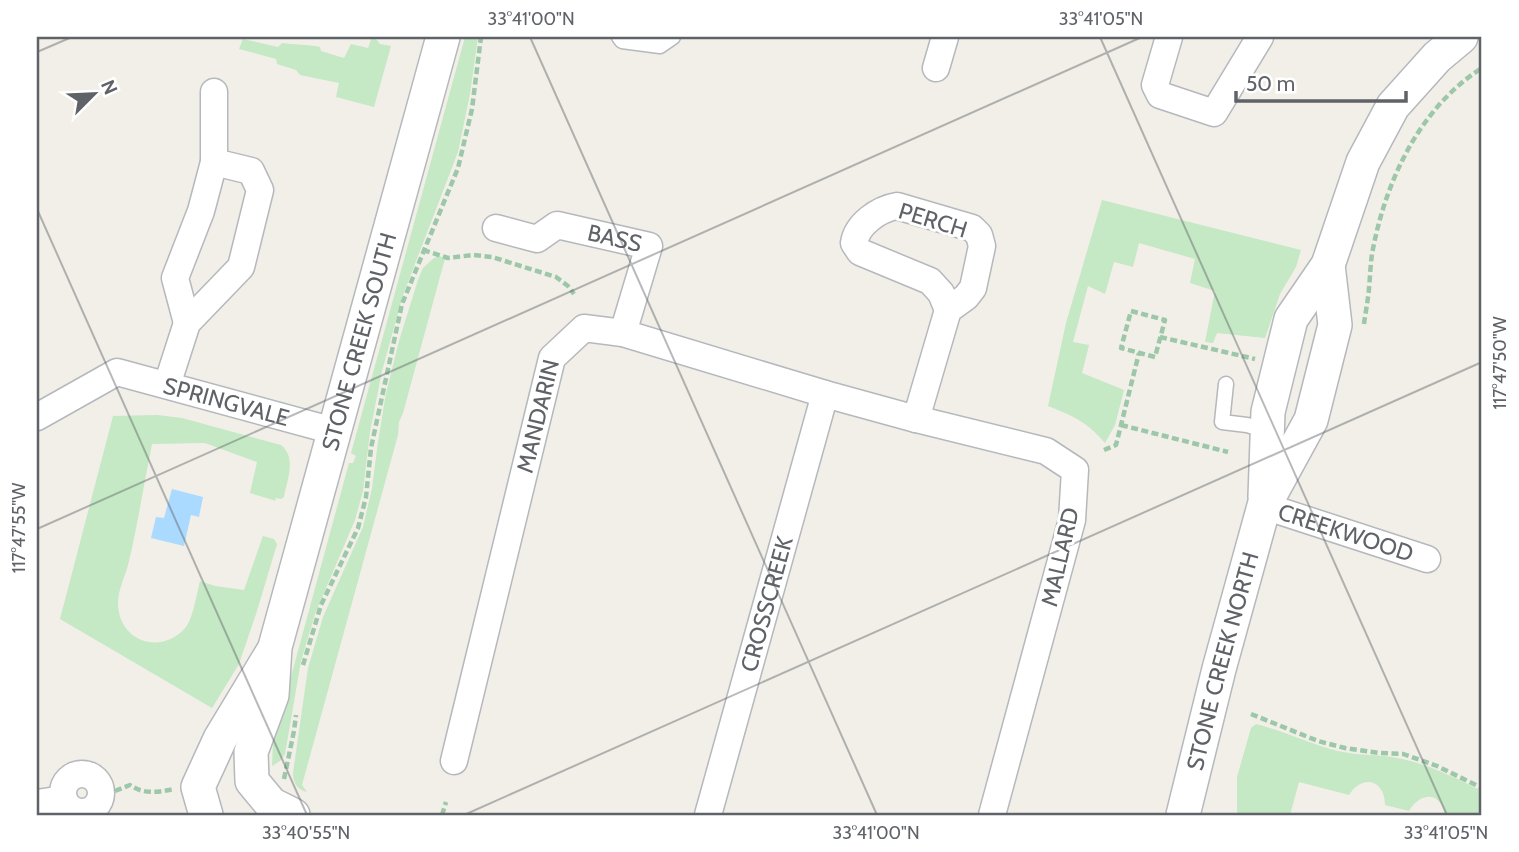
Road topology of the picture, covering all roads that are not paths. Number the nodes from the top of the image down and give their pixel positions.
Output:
1 (443, 37) edge
2 (619, 37) edge
3 (673, 37) edge
4 (945, 37) edge
5 (1169, 37) edge
6 (1260, 37) edge
7 (1461, 37) edge
8 (936, 68) dead end
9 (214, 92) dead end
10 (214, 162) junction
11 (496, 228) dead end
12 (1328, 265) junction
13 (948, 310) junction
14 (187, 323) junction
15 (623, 333) junction
16 (1226, 384) dead end
17 (167, 385) junction
18 (825, 394) junction
19 (37, 417) edge
20 (916, 419) junction
21 (334, 431) junction
22 (1268, 431) junction
23 (1264, 506) junction
24 (1427, 559) dead end
25 (275, 648) junction
26 (454, 761) dead end
27 (64, 799) dead end
28 (37, 803) edge
29 (206, 815) edge
30 (293, 815) edge
31 (708, 815) edge
32 (992, 815) edge
33 (1183, 815) edge

1 - 21 street, STONE CREEK SOUTH
2 - 3 lane
4 - 8 street
5 - 6 street
7 - 12 street, STONE CREEK NORTH
9 - 10 street
10 - 14 street
10 - 14 street
11 - 15 street, BASS
12 - 22 street, STONE CREEK NORTH
12 - 23 street, STONE CREEK NORTH
13 - 13 street, PERCH
13 - 20 street, PERCH
14 - 17 street
15 - 18 street, MANDARIN
15 - 26 street, MANDARIN
16 - 22 lane
17 - 19 street, SPRINGVALE
17 - 21 street, SPRINGVALE
18 - 20 street, MALLARD
18 - 31 street, CROSSCREEK
20 - 32 street, MALLARD
21 - 25 street, STONE CREEK SOUTH
22 - 23 street, STONE CREEK NORTH
23 - 24 street, CREEKWOOD
23 - 33 street, STONE CREEK NORTH
25 - 29 street, STONE CREEK SOUTH
25 - 30 street, STONE CREEK SOUTH
27 - 28 street

